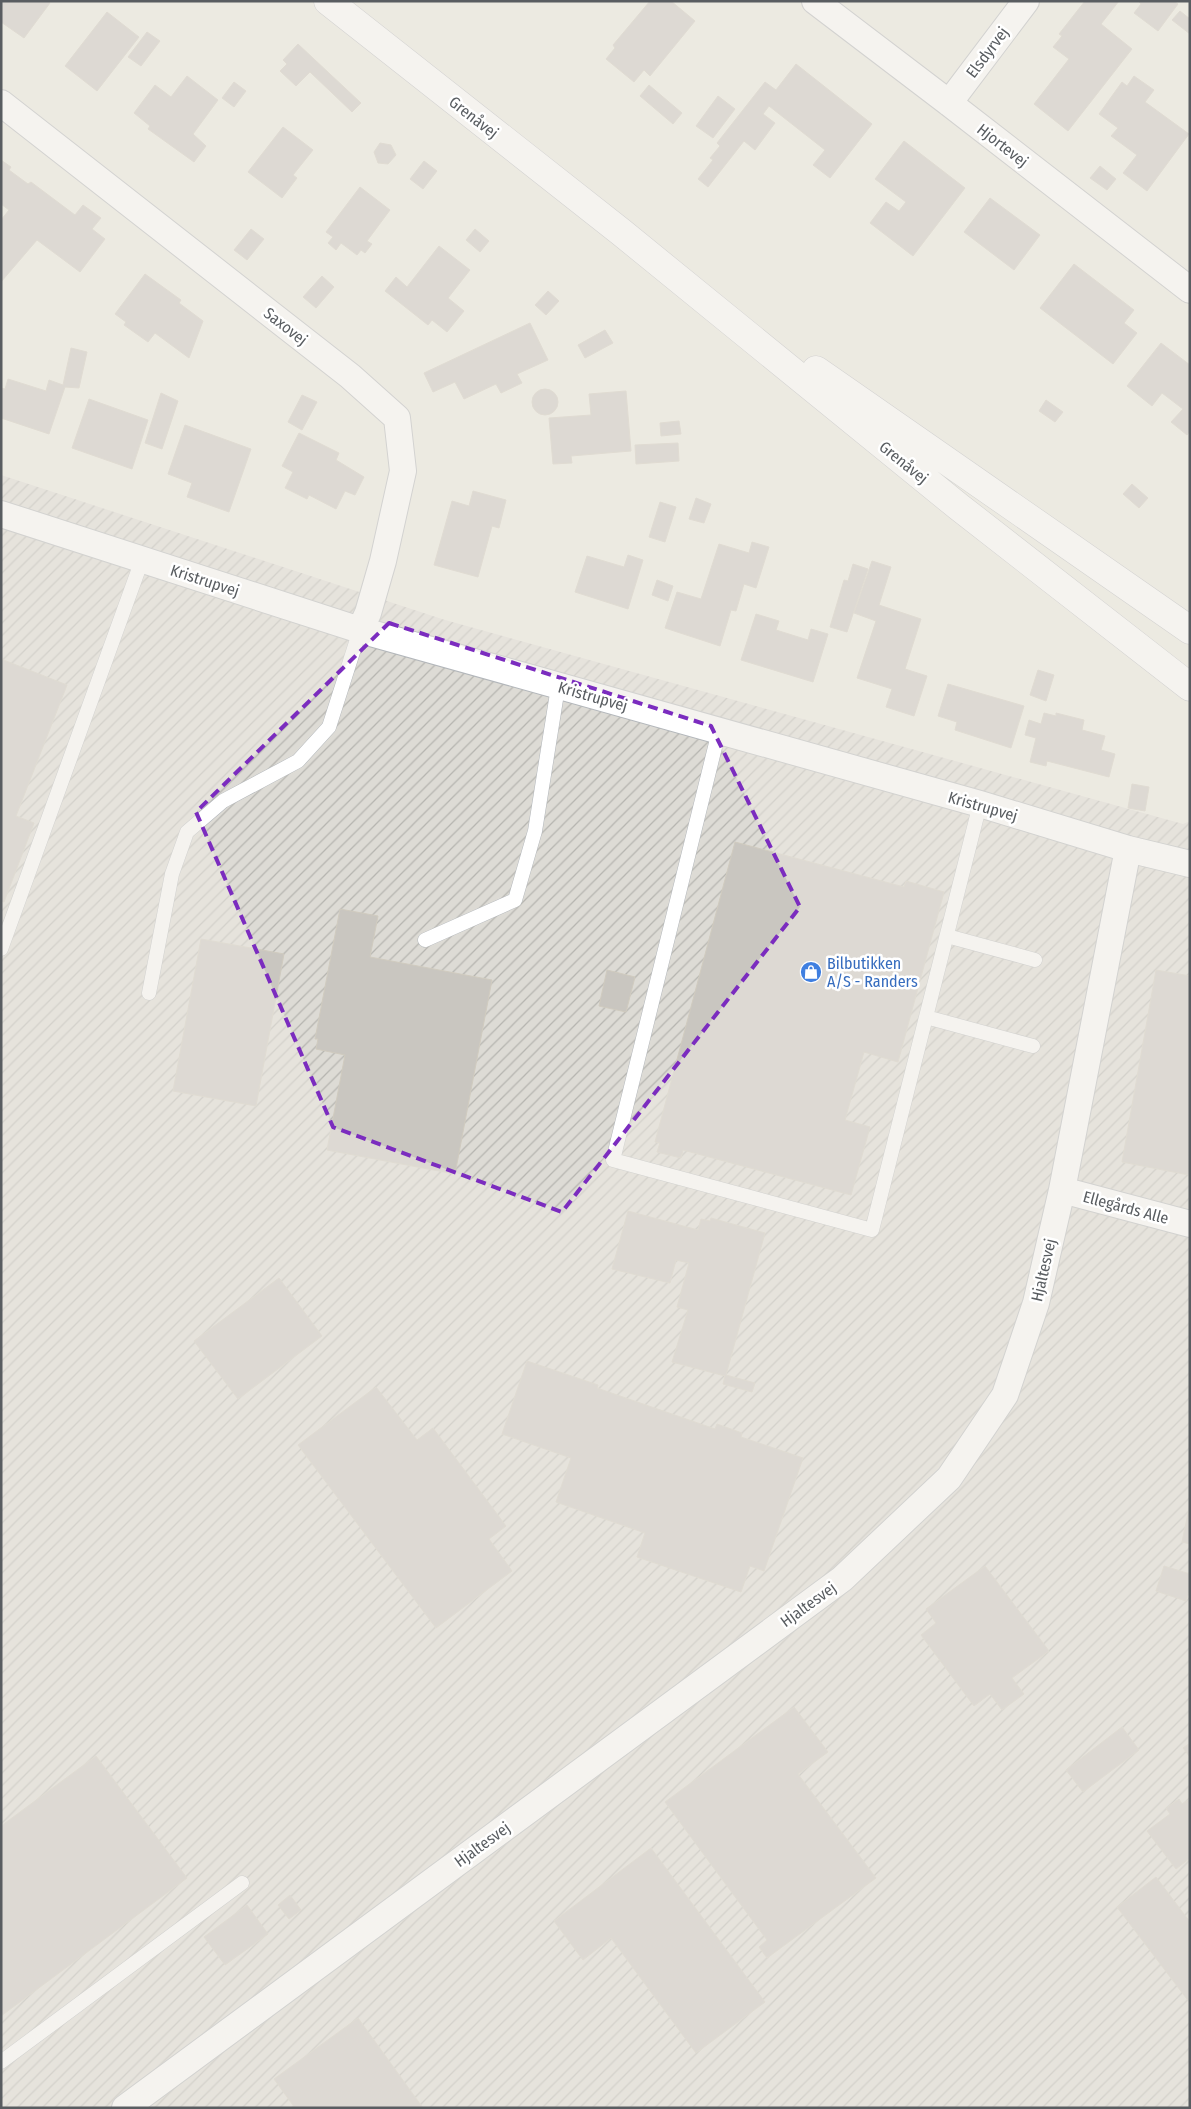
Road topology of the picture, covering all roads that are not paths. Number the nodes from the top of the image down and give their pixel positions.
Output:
1 (328, 1) edge
2 (815, 1) edge
3 (1026, 1) edge
4 (1, 103) edge
5 (949, 103) junction
6 (621, 232) junction
7 (1190, 290) edge
8 (1, 514) edge
9 (142, 560) junction
10 (360, 630) junction
11 (1190, 630) edge
12 (558, 687) junction
13 (1190, 687) edge
14 (719, 732) junction
15 (980, 804) junction
16 (1128, 849) junction
17 (1190, 864) edge
18 (947, 936) junction
19 (425, 940) dead end
20 (1, 949) edge
21 (1036, 960) dead end
22 (149, 993) dead end
23 (926, 1017) junction
24 (1033, 1046) dead end
25 (1062, 1190) junction
26 (1190, 1224) edge
27 (242, 1883) dead end
28 (1, 2062) edge
29 (124, 2108) edge

1 - 6 street, Grenåvej
2 - 5 street, Hjortevej
3 - 5 street, Elsdyrvej
4 - 10 street, Saxovej
5 - 7 street, Hjortevej
6 - 11 street, Grenåvej
6 - 13 street, Grenåvej
8 - 9 street, Kristrupvej
9 - 10 street, Kristrupvej
9 - 20 lane
10 - 12 street, Kristrupvej
10 - 22 lane
12 - 14 street, Kristrupvej
12 - 19 lane
14 - 15 street, Kristrupvej
14 - 23 lane
15 - 16 street, Kristrupvej
15 - 18 lane
16 - 17 street, Kristrupvej
16 - 25 street, Hjaltesvej
18 - 21 lane
18 - 23 lane
23 - 24 lane
25 - 26 street, Ellegårds Alle
25 - 29 street, Hjaltesvej
27 - 28 lane

